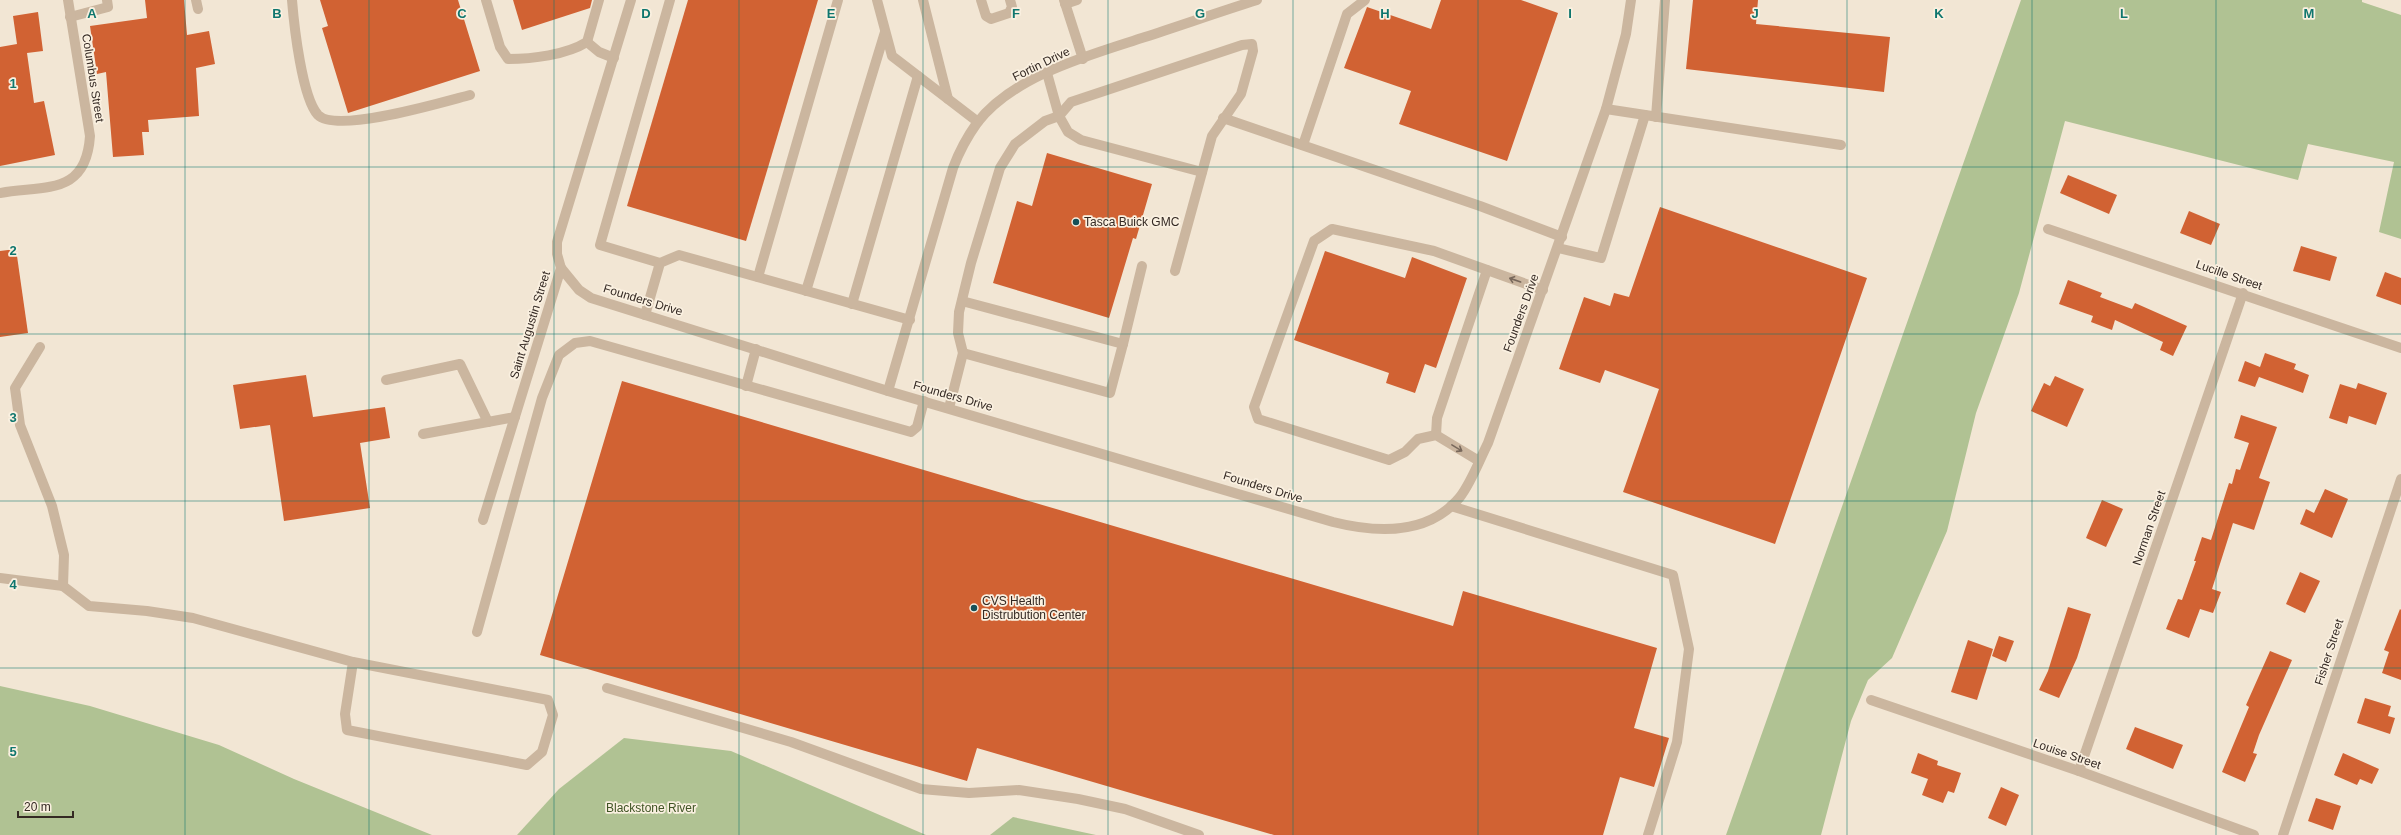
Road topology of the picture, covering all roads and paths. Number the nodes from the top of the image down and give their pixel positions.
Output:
1 (68, 0) edge
2 (107, 0) edge
3 (292, 0) edge
4 (486, 0) edge
5 (599, 0) edge
6 (631, 0) edge
7 (670, 0) edge
8 (838, 0) edge
9 (877, 0) edge
10 (923, 0) edge
11 (981, 0) edge
12 (1010, 0) edge
13 (1078, 0) edge
14 (1257, 0) edge
15 (1366, 0) edge
16 (1631, 0) edge
17 (1665, 0) edge
18 (1064, 2) edge
19 (70, 17) junction
20 (885, 32) junction
21 (587, 42) junction
22 (614, 58) junction
23 (1083, 59) junction
24 (1047, 73) junction
25 (918, 76) junction
26 (470, 95) dead end
27 (948, 99) junction
28 (1606, 109) junction
29 (1645, 115) junction
30 (1059, 116) junction
31 (1656, 117) junction
32 (1223, 118) junction
33 (978, 122) junction
34 (1841, 145) dead end
35 (1303, 146) junction
36 (1202, 172) junction
37 (0, 192) edge
38 (2048, 229) dead end
39 (1562, 237) junction
40 (1558, 248) junction
41 (660, 263) junction
42 (1142, 266) dead end
43 (561, 268) junction
44 (1487, 270) junction
45 (1175, 271) dead end
46 (758, 277) junction
47 (1543, 290) junction
48 (806, 291) junction
49 (2244, 293) junction
50 (962, 301) junction
51 (852, 304) junction
52 (645, 315) junction
53 (910, 320) junction
54 (1123, 344) junction
55 (40, 347) dead end
56 (2401, 348) edge
57 (756, 349) junction
58 (963, 353) junction
59 (386, 380) dead end
60 (746, 386) junction
61 (888, 391) junction
62 (924, 401) junction
63 (949, 408) junction
64 (515, 417) junction
65 (488, 422) junction
66 (423, 434) dead end
67 (1436, 435) junction
68 (1479, 461) junction
69 (2401, 479) edge
70 (1451, 506) junction
71 (483, 520) dead end
72 (0, 578) edge
73 (63, 586) junction
74 (476, 632) dead end
75 (353, 662) junction
76 (607, 688) dead end
77 (1871, 700) dead end
78 (2079, 771) junction
79 (1199, 835) edge
80 (1648, 835) edge
81 (2254, 835) edge
82 (2283, 835) edge

1 - 19 street, Columbus Street
2 - 19 street
3 - 26 street
4 - 21 street
5 - 21 street
6 - 22 street, Saint Augustin Street
7 - 41 street
8 - 46 street
9 - 20 street
10 - 27 street
11 - 12 street
13 - 18 street
14 - 23 street, Fortin Drive
15 - 35 street
16 - 28 street, Founders Drive
17 - 31 street
18 - 23 street
19 - 37 street, Columbus Street
20 - 25 street
20 - 48 street
21 - 22 street
22 - 43 street, Saint Augustin Street
23 - 24 street, Fortin Drive
24 - 30 street
24 - 33 street, Fortin Drive
25 - 27 street
25 - 51 street
27 - 33 street
28 - 29 street
28 - 39 street, Founders Drive
29 - 31 street
29 - 40 street
30 - 32 street
30 - 36 street
30 - 50 street
31 - 34 street
32 - 35 street
32 - 36 street
33 - 53 street, Fortin Drive
35 - 39 street
36 - 45 street
38 - 49 street, Lucille Street
39 - 40 street, Founders Drive
40 - 47 street, Founders Drive
41 - 46 street
41 - 52 street
42 - 54 street
43 - 52 street, Founders Drive
43 - 64 street, Saint Augustin Street
47 -> 44 street
44 - 67 street
44 - 67 street
46 - 48 street
47 - 68 street, Founders Drive
48 - 51 street
49 - 56 street, Lucille Street
49 - 78 street, Norman Street
50 - 54 street
50 - 58 street
51 - 53 street
52 - 57 street, Founders Drive
53 - 61 street, Fortin Drive
54 - 58 street
55 - 73 street
57 - 60 street
57 - 61 street, Founders Drive
58 - 63 street
59 - 65 street
60 - 62 street
60 - 74 street
61 - 62 street, Founders Drive
62 - 63 street, Founders Drive
63 - 70 street, Founders Drive
64 - 65 street
64 - 71 street, Saint Augustin Street
65 - 66 street
67 -> 68 street
68 - 70 street, Founders Drive
69 - 82 street, Fisher Street
70 - 80 street
72 - 73 street
73 - 75 street
75 - 75 street
76 - 79 street
77 - 78 street, Louise Street
78 - 81 street, Louise Street

